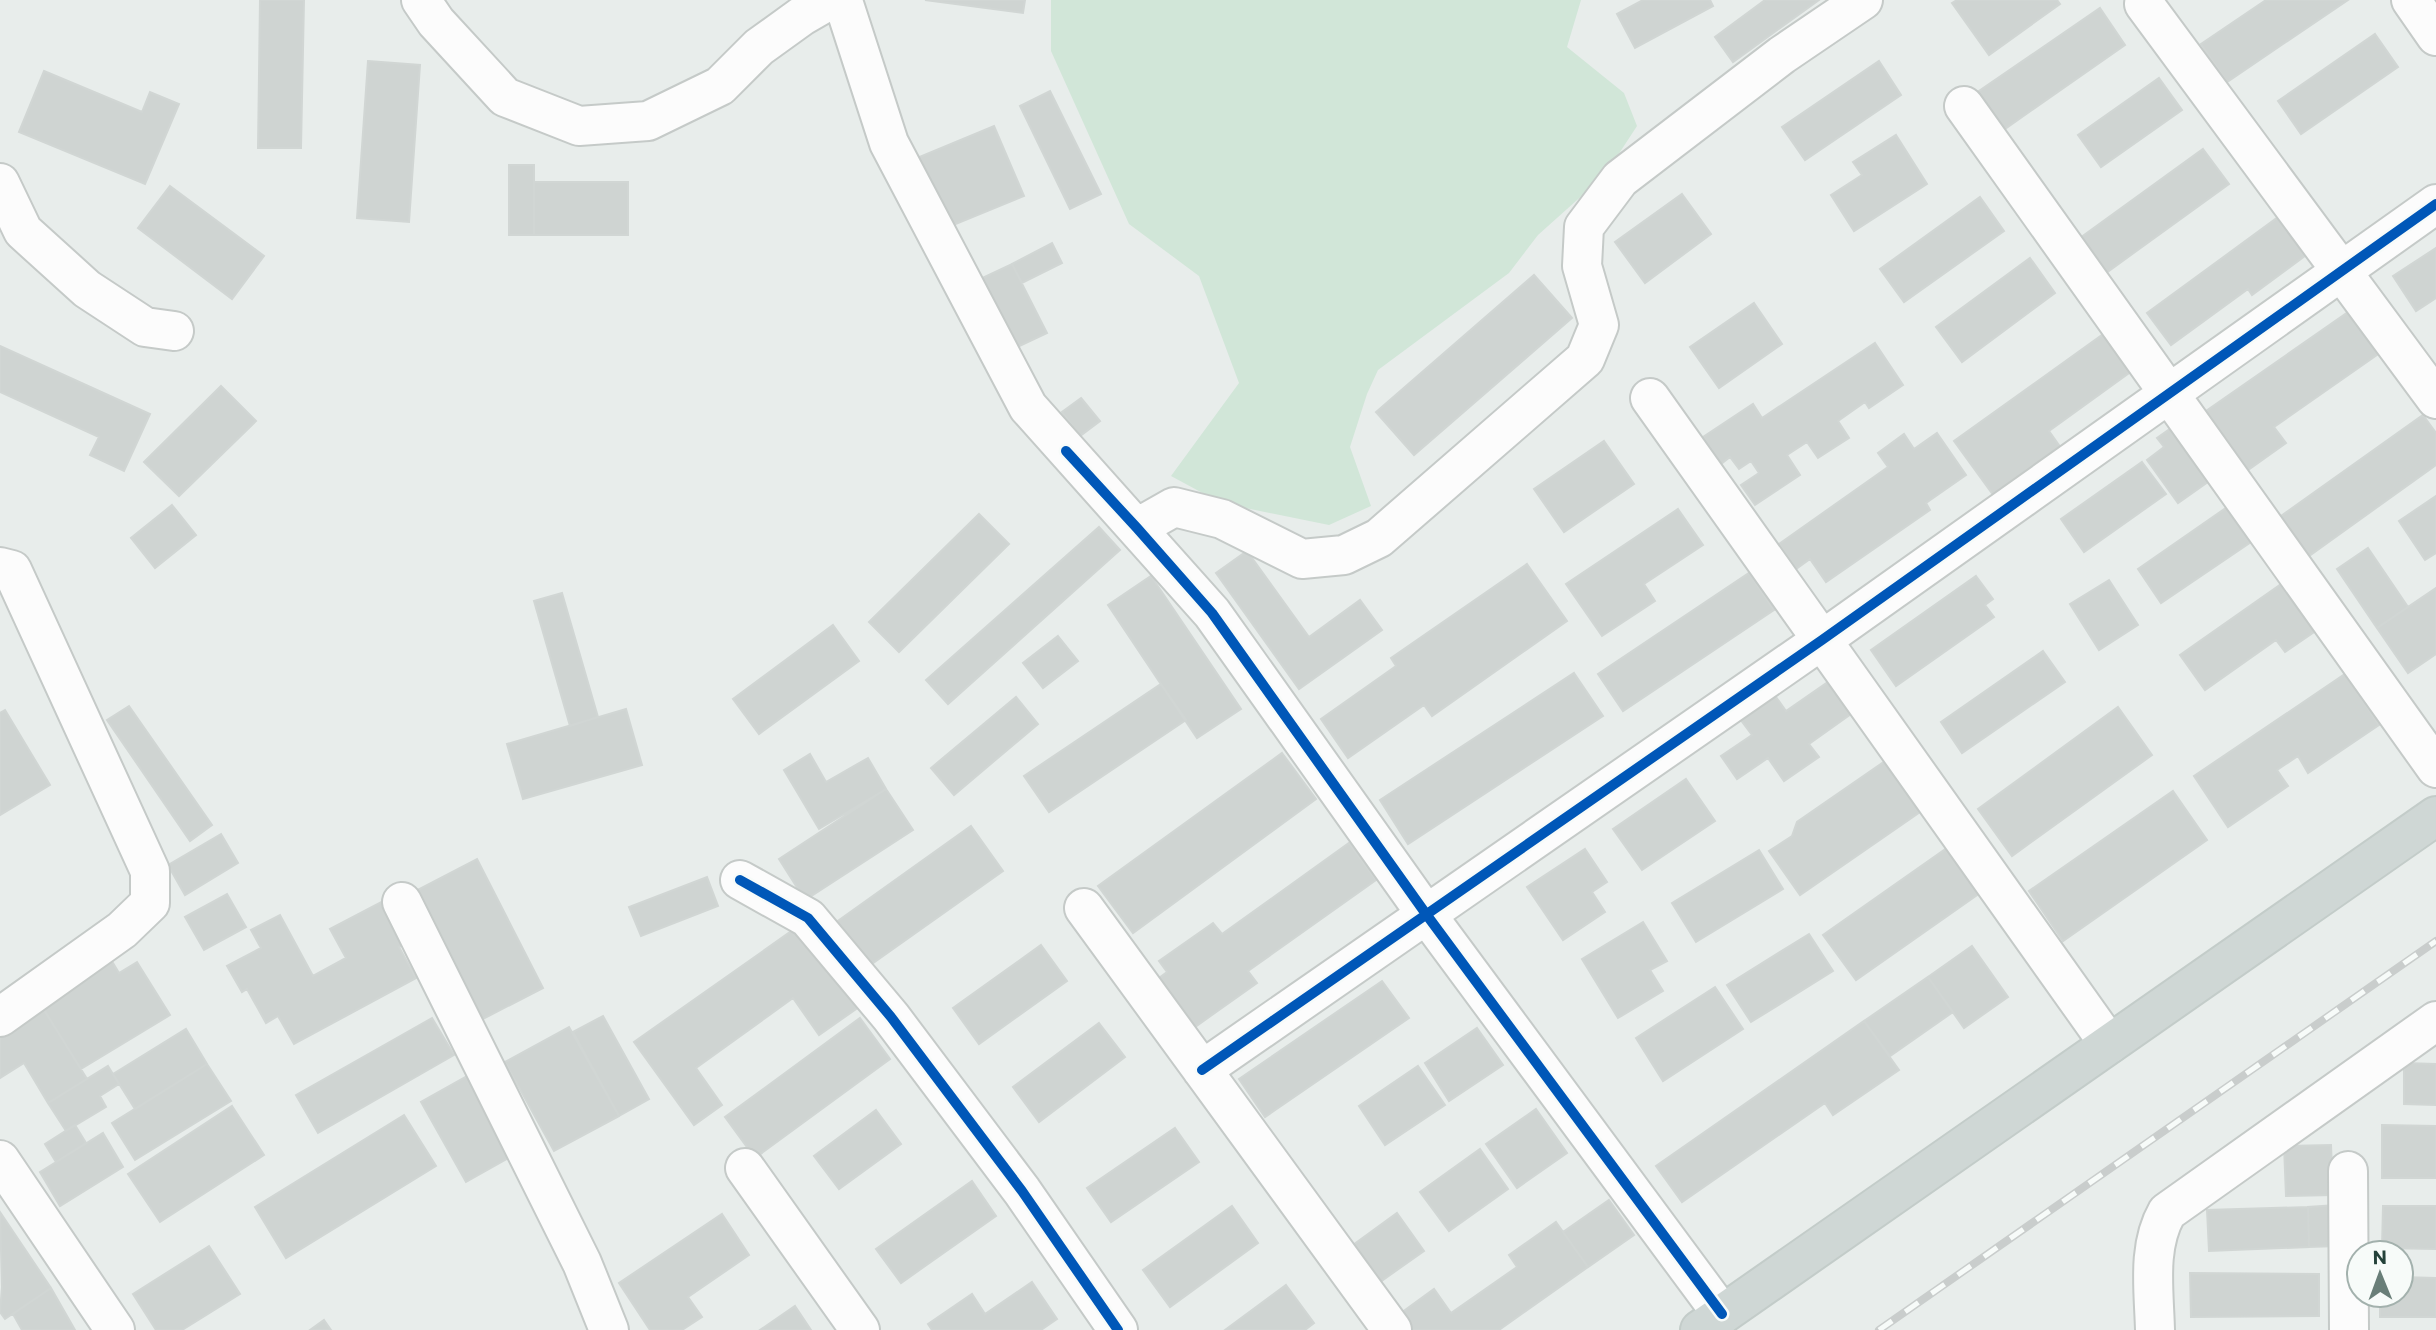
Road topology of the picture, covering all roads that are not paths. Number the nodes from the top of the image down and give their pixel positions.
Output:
1 (421, 0) edge
2 (1863, 0) edge
3 (2411, 0) edge
4 (843, 1) edge
5 (2144, 4) dead end
6 (2436, 36) edge
7 (1964, 106) dead end
8 (0, 183) edge
9 (2436, 204) edge
10 (2342, 271) junction
11 (174, 331) dead end
12 (2169, 393) junction
13 (1650, 398) dead end
14 (2436, 399) edge
15 (1137, 528) junction
16 (0, 567) edge
17 (1822, 639) junction
18 (2436, 768) edge
19 (2436, 816) edge
20 (740, 880) dead end
21 (402, 902) dead end
22 (1084, 908) dead end
23 (1426, 914) junction
24 (0, 1017) edge
25 (2436, 1021) edge
26 (2109, 1044) junction
27 (1202, 1070) junction
28 (0, 1160) edge
29 (745, 1168) dead end
30 (2348, 1171) dead end
31 (1711, 1322) edge
32 (115, 1330) edge
33 (609, 1330) edge
34 (860, 1330) edge
35 (1118, 1330) edge
36 (1392, 1330) edge
37 (2155, 1330) edge
38 (2349, 1330) edge

1 - 4 street
2 - 15 street
3 - 6 street
4 - 15 street
5 - 10 street
7 - 12 street
8 - 11 street
9 - 10 street
10 - 12 street
10 - 14 street
12 - 17 street
12 - 18 street
13 - 17 street
15 - 23 street
16 - 24 street
17 - 23 street
17 - 26 street
19 - 26 main road
20 - 35 street
21 - 33 street
22 - 27 street
23 - 27 street
23 - 31 street
25 - 37 street
26 - 31 main road
27 - 36 street
28 - 32 street
29 - 34 street
30 - 38 street

